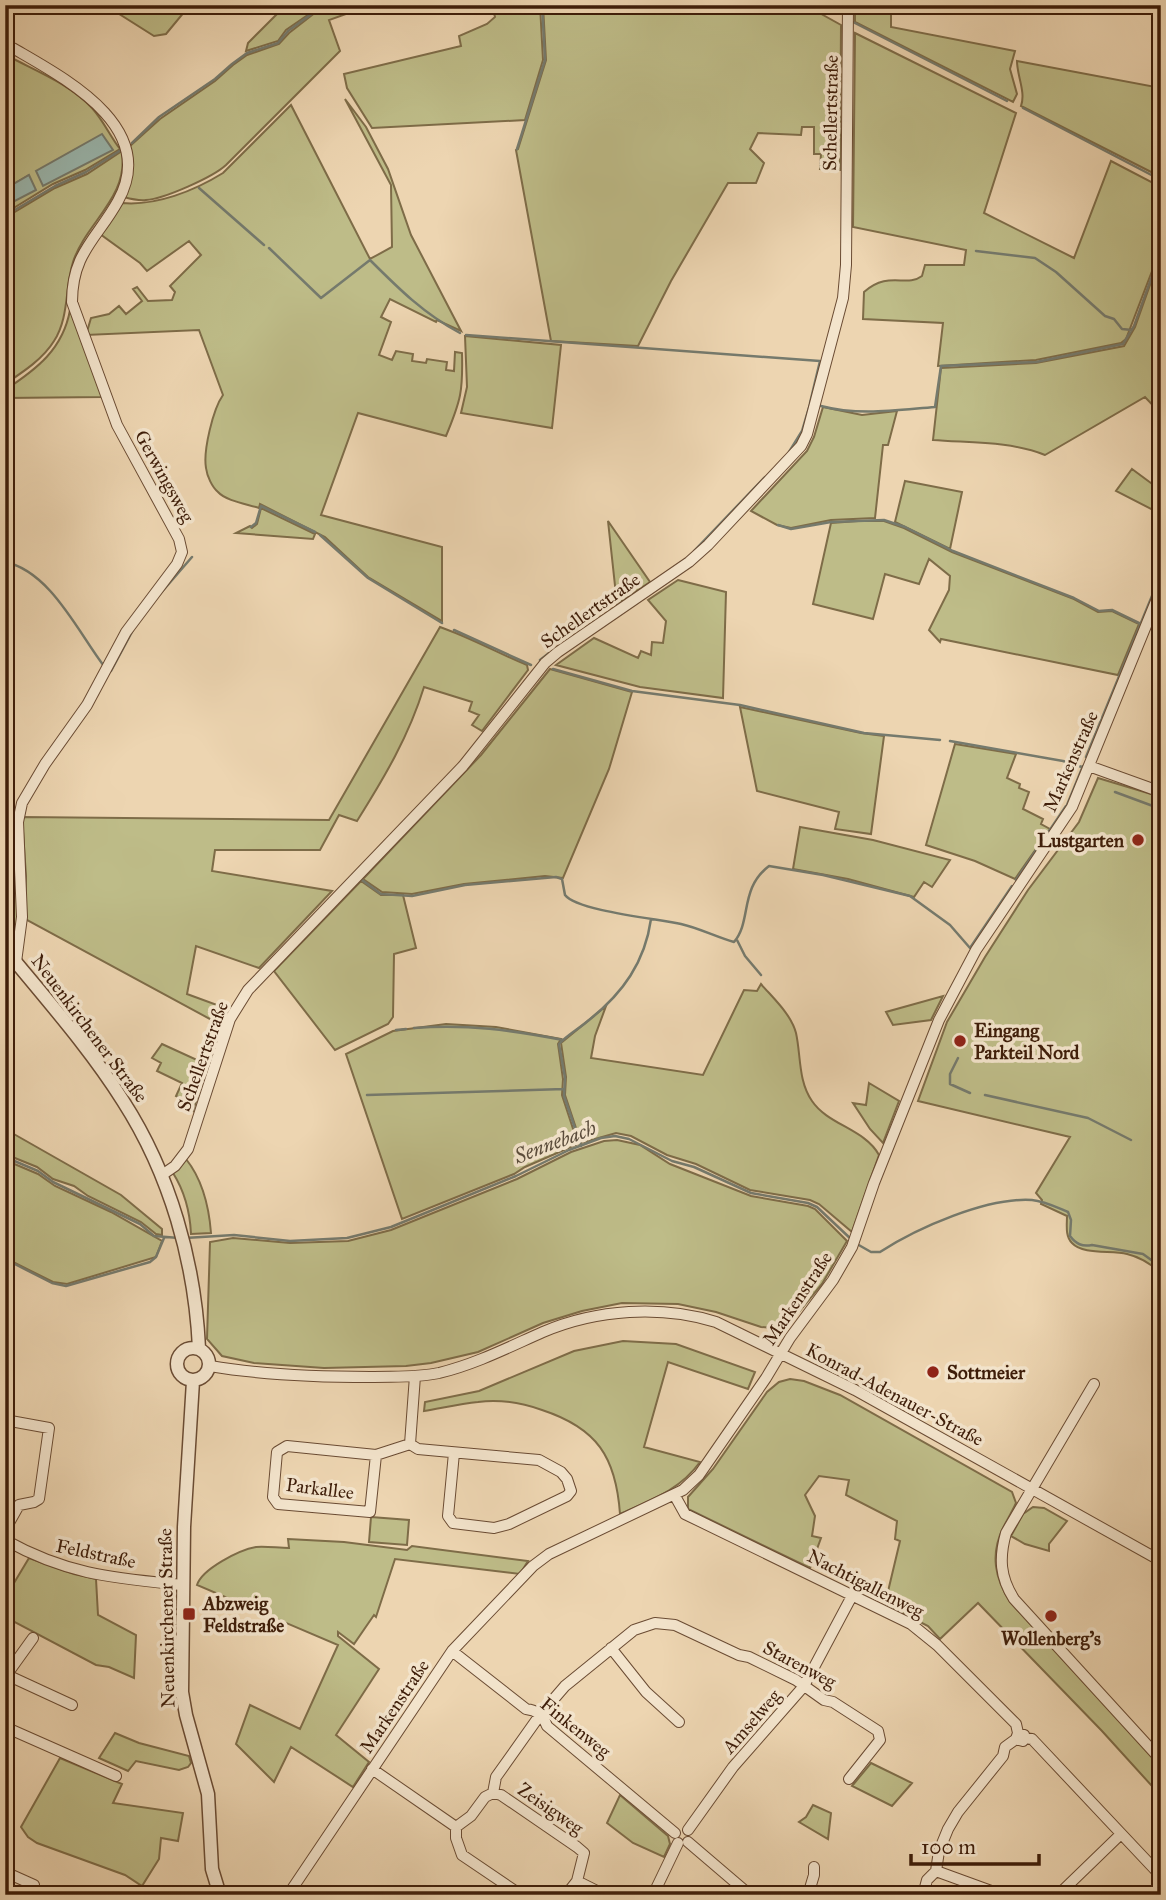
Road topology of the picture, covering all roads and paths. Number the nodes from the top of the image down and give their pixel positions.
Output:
1 (8, 5) edge
2 (848, 5) edge
3 (5, 19) edge
4 (5, 40) edge
5 (1161, 589) edge
6 (1089, 766) junction
7 (1161, 792) edge
8 (5, 949) edge
9 (16, 962) junction
10 (162, 1175) junction
11 (192, 1349) junction
12 (781, 1353) junction
13 (210, 1366) junction
14 (415, 1376) junction
15 (192, 1381) junction
16 (1094, 1384) dead end
17 (5, 1420) edge
18 (410, 1444) junction
19 (454, 1453) junction
20 (376, 1455) junction
21 (1031, 1489) junction
22 (675, 1496) junction
23 (5, 1530) edge
24 (5, 1540) edge
25 (1161, 1561) edge
26 (183, 1585) junction
27 (853, 1594) junction
28 (33, 1638) dead end
29 (611, 1648) junction
30 (452, 1651) junction
31 (6, 1676) edge
32 (804, 1686) junction
33 (72, 1705) dead end
34 (540, 1715) junction
35 (679, 1722) dead end
36 (5, 1727) edge
37 (1019, 1737) junction
38 (1161, 1760) edge
39 (372, 1769) junction
40 (116, 1776) dead end
41 (849, 1779) dead end
42 (493, 1793) junction
43 (456, 1827) junction
44 (1121, 1834) junction
45 (680, 1839) junction
46 (814, 1867) dead end
47 (936, 1871) junction
48 (5, 1872) edge
49 (1161, 1876) edge
50 (577, 1881) junction
51 (216, 1893) edge
52 (29, 1895) edge
53 (233, 1895) edge
54 (288, 1895) edge
55 (521, 1895) edge
56 (566, 1895) edge
57 (605, 1895) edge
58 (653, 1895) edge
59 (750, 1895) edge
60 (808, 1895) edge
61 (923, 1895) edge
62 (1002, 1895) edge
63 (1058, 1895) edge

1 - 3 street
2 - 10 street, Schellertstraße
4 - 9 street, Gerwingsweg
5 - 6 street, Markenstraße
6 - 7 street
6 - 12 street, Markenstraße
8 - 9 street, Neuenkirchener Straße
9 - 10 street, Neuenkirchener Straße
10 - 11 street, Neuenkirchener Straße
11 - 13 street
11 - 15 street
12 - 14 street, Konrad-Adenauer-Straße
12 - 21 street, Konrad-Adenauer-Straße
12 - 22 street, Markenstraße
13 - 14 street, Konrad-Adenauer-Straße
13 - 15 street
14 - 18 street
15 - 26 street, Neuenkirchener Straße
16 - 21 street
17 - 23 street
18 - 19 street
18 - 20 street, Parkallee
19 - 19 street
20 - 20 street, Parkallee
21 - 25 street, Konrad-Adenauer-Straße
21 - 38 street
22 - 27 street, Nachtigallenweg
22 - 30 street, Markenstraße
24 - 26 street, Feldstraße
26 - 51 street, Neuenkirchener Straße
27 - 32 street, Amselweg
27 - 37 street, Nachtigallenweg
28 - 31 street
29 - 32 street, Starenweg
29 - 34 street, Starenweg
29 - 35 street
30 - 34 street, Finkenweg
30 - 39 street, Markenstraße
31 - 33 street
32 - 41 street, Starenweg
32 - 45 street, Amselweg
34 - 42 street, Zeisigweg
34 - 45 street, Finkenweg
36 - 40 street
37 - 44 street, Nachtigallenweg
37 - 47 street
39 - 43 street
39 - 54 street, Markenstraße
42 - 43 street, Zeisigweg
42 - 50 street, Zeisigweg
43 - 55 street
44 - 49 street, Nachtigallenweg
44 - 63 street
45 - 58 street
45 - 59 street, Finkenweg
46 - 60 street
47 - 61 street
47 - 62 street
48 - 52 street
50 - 56 street
50 - 57 street
51 - 53 street

